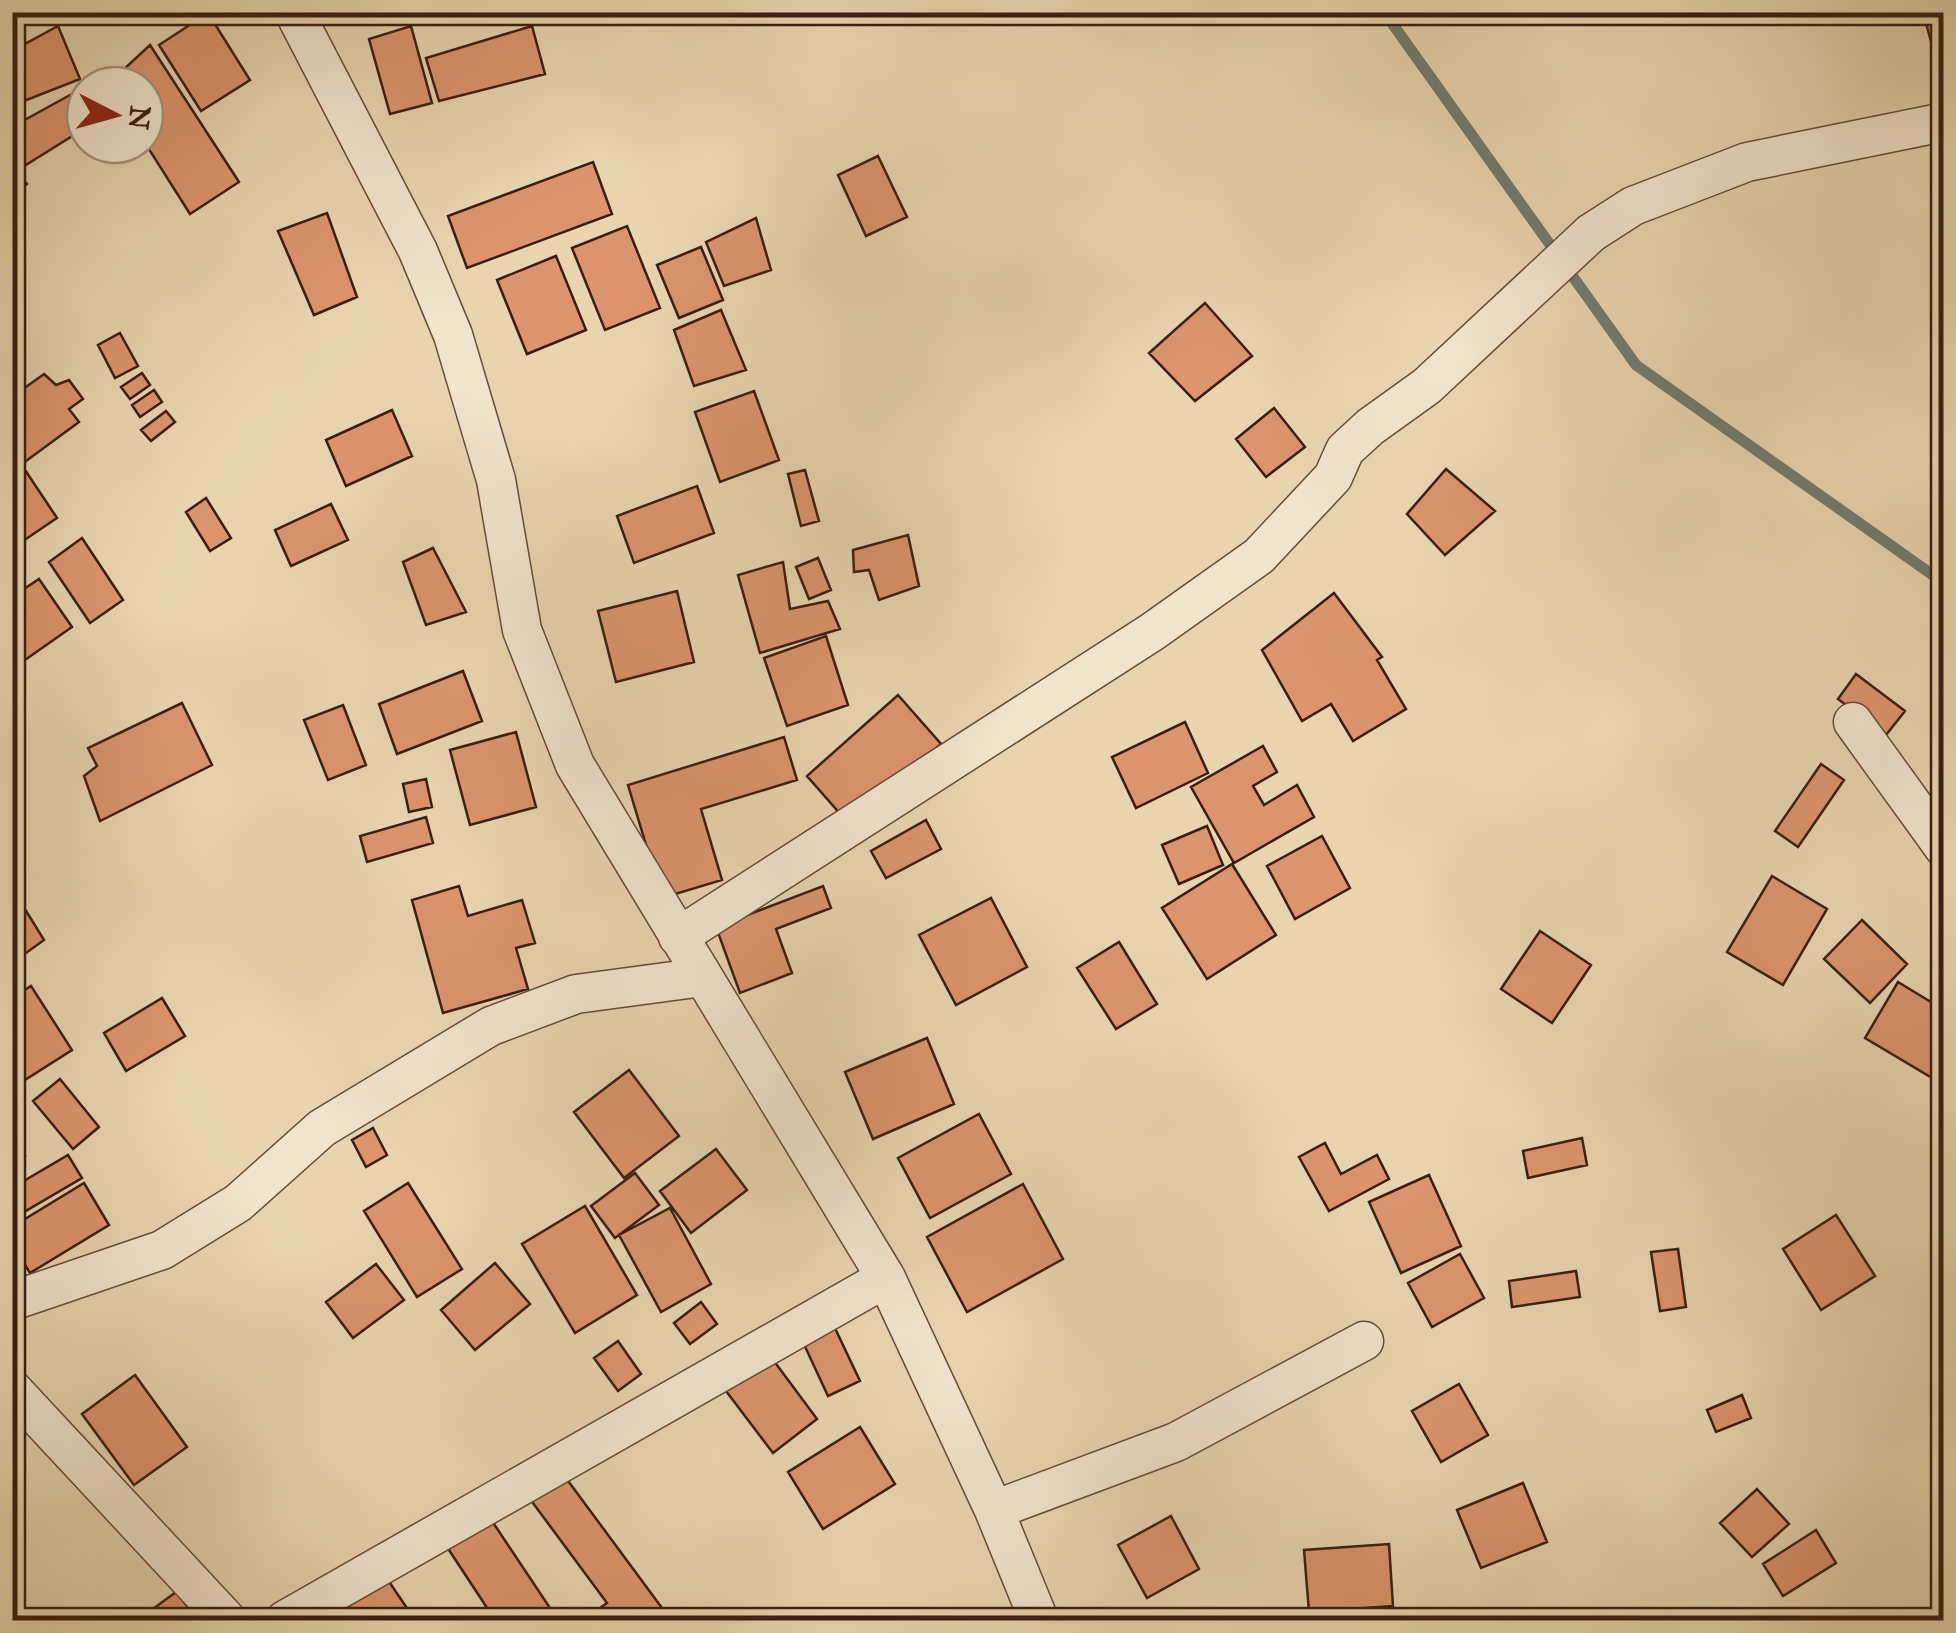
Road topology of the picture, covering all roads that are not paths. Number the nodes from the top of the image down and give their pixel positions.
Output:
1 (294, 12) edge
2 (1944, 122) edge
3 (1853, 722) dead end
4 (1944, 848) edge
5 (678, 937) junction
6 (703, 976) junction
7 (886, 1278) junction
8 (12, 1301) edge
9 (1364, 1340) dead end
10 (12, 1389) edge
11 (994, 1510) junction
12 (227, 1620) edge
13 (285, 1620) edge
14 (1039, 1620) edge

1 - 5 street
2 - 5 street
3 - 4 street
5 - 6 street
6 - 7 street
6 - 8 street
7 - 11 street
7 - 13 street
9 - 11 street
10 - 12 street
11 - 14 street

